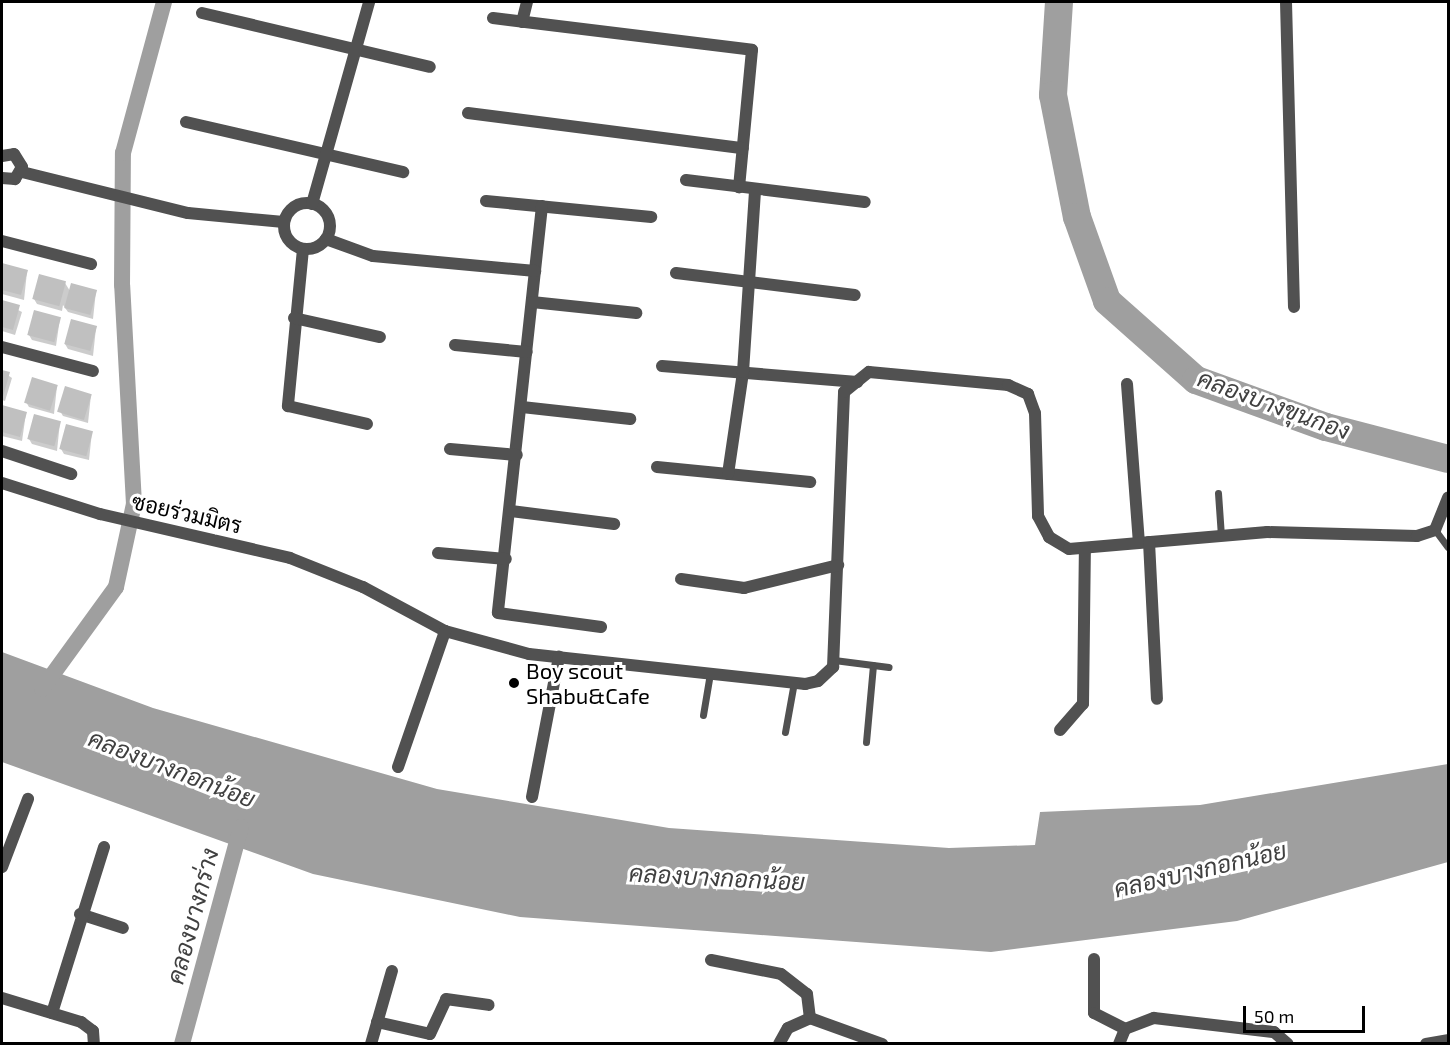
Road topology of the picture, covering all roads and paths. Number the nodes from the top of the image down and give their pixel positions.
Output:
1 (369, 2) edge
2 (527, 2) edge
3 (1286, 2) edge
4 (202, 13) dead end
5 (493, 18) dead end
6 (522, 22) junction
7 (353, 47) junction
8 (430, 67) dead end
9 (468, 113) dead end
10 (186, 122) dead end
11 (743, 148) junction
12 (327, 152) junction
13 (2, 156) edge
14 (22, 172) junction
15 (403, 172) dead end
16 (686, 180) dead end
17 (2, 183) edge
18 (740, 187) junction
19 (756, 189) junction
20 (486, 201) dead end
21 (865, 202) dead end
22 (312, 204) junction
23 (542, 206) junction
24 (651, 216) dead end
25 (284, 222) junction
26 (326, 239) junction
27 (2, 241) edge
28 (303, 249) junction
29 (90, 264) dead end
30 (535, 271) junction
31 (675, 273) dead end
32 (751, 282) junction
33 (855, 295) dead end
34 (532, 302) junction
35 (1294, 307) dead end
36 (636, 313) dead end
37 (294, 318) junction
38 (380, 337) dead end
39 (455, 345) dead end
40 (2, 347) edge
41 (527, 352) junction
42 (662, 366) dead end
43 (93, 371) dead end
44 (743, 372) junction
45 (857, 382) junction
46 (1127, 384) dead end
47 (522, 407) junction
48 (630, 419) dead end
49 (367, 424) dead end
50 (450, 449) dead end
51 (2, 451) edge
52 (517, 455) junction
53 (657, 467) dead end
54 (71, 474) dead end
55 (728, 474) junction
56 (810, 482) dead end
57 (2, 483) edge
58 (1218, 493) dead end
59 (1449, 498) edge
60 (511, 511) junction
61 (614, 524) dead end
62 (1435, 530) junction
63 (1221, 536) junction
64 (1144, 543) junction
65 (1449, 547) edge
66 (1085, 548) junction
67 (438, 553) dead end
68 (506, 559) junction
69 (838, 565) junction
70 (681, 579) dead end
71 (601, 627) dead end
72 (445, 631) junction
73 (559, 657) junction
74 (834, 660) junction
75 (873, 665) junction
76 (889, 667) dead end
77 (710, 673) junction
78 (794, 682) junction
79 (1157, 699) dead end
80 (703, 715) dead end
81 (1060, 730) dead end
82 (785, 732) dead end
83 (866, 742) dead end
84 (398, 767) dead end
85 (532, 797) dead end
86 (28, 799) dead end
87 (104, 847) dead end
88 (2, 867) edge
89 (80, 914) junction
90 (123, 928) dead end
91 (1094, 959) dead end
92 (711, 960) dead end
93 (392, 971) dead end
94 (2, 998) edge
95 (489, 1005) dead end
96 (52, 1013) junction
97 (810, 1018) junction
98 (378, 1022) junction
99 (1125, 1029) junction
100 (1449, 1040) edge
101 (94, 1044) edge
102 (371, 1044) edge
103 (779, 1044) edge
104 (882, 1044) edge
105 (1119, 1044) edge
106 (1288, 1044) edge
107 (1426, 1044) edge

1 - 7 street
2 - 6 street
3 - 35 street
4 - 7 street
5 - 6 street
6 - 11 street
7 - 8 street
7 - 12 street
9 - 11 street
10 - 12 street
11 - 18 street
12 - 15 street
12 - 22 street
13 - 14 street
14 - 17 street
14 - 25 street
16 - 18 street
18 - 19 street
19 - 21 street
19 - 32 street
20 - 23 street
22 - 25 street
22 - 26 street
23 - 24 street
23 - 30 street
25 - 28 street
26 - 28 street
26 - 30 street
27 - 29 street
28 - 37 street
30 - 34 street
31 - 32 street
32 - 33 street
32 - 44 street
34 - 36 street
34 - 41 street
37 - 38 street
37 - 49 street
39 - 41 street
40 - 43 street
41 - 47 street
42 - 44 street
44 - 45 street
44 - 55 street
45 - 66 street
45 - 69 street
46 - 64 street
47 - 48 street
47 - 52 street
50 - 52 street
51 - 54 street
52 - 60 street
53 - 55 street
55 - 56 street
57 - 72 street, ซอยร่วมมิตร
58 - 63 lane
59 - 62 street
60 - 61 street
60 - 68 street
62 - 63 street
62 - 65 lane
63 - 64 street
64 - 66 street
64 - 79 street
66 - 81 street
67 - 68 street
68 - 71 street
69 - 70 street
69 - 74 street
72 - 73 street, ซอยร่วมมิตร
72 - 84 street
73 - 77 street, ซอยร่วมมิตร
73 - 85 street
74 - 75 lane
74 - 78 street, ซอยร่วมมิตร
75 - 76 lane
75 - 83 lane
77 - 78 street, ซอยร่วมมิตร
77 - 80 lane
78 - 82 lane
86 - 88 street
87 - 89 street
89 - 90 street
89 - 96 street
91 - 99 street
92 - 97 street
93 - 98 street
94 - 96 street
95 - 98 street
96 - 101 street
97 - 103 street
97 - 104 street
98 - 102 street
99 - 105 street
99 - 106 street
100 - 107 street

